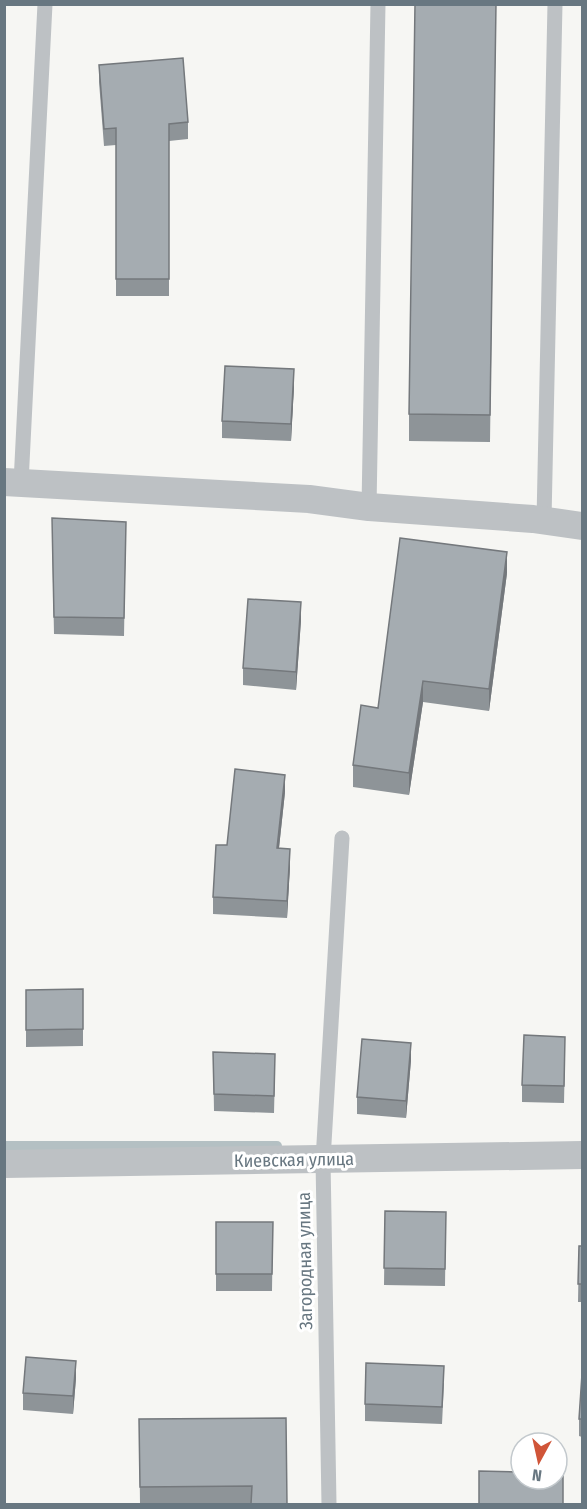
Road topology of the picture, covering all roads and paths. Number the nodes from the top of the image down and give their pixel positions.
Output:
1 (45, 4) edge
2 (378, 4) edge
3 (555, 4) edge
4 (13, 483) edge
5 (369, 507) junction
6 (544, 520) junction
7 (582, 526) edge
8 (342, 838) dead end
9 (582, 1155) edge
10 (323, 1160) junction
11 (4, 1164) edge
12 (329, 1504) edge

1 - 4 lane
2 - 5 lane
3 - 6 lane
4 - 5 street
5 - 6 street
6 - 7 street
8 - 10 lane, Загородная улица
9 - 10 street, Киевская улица
10 - 11 street, Киевская улица
10 - 12 lane, Загородная улица

